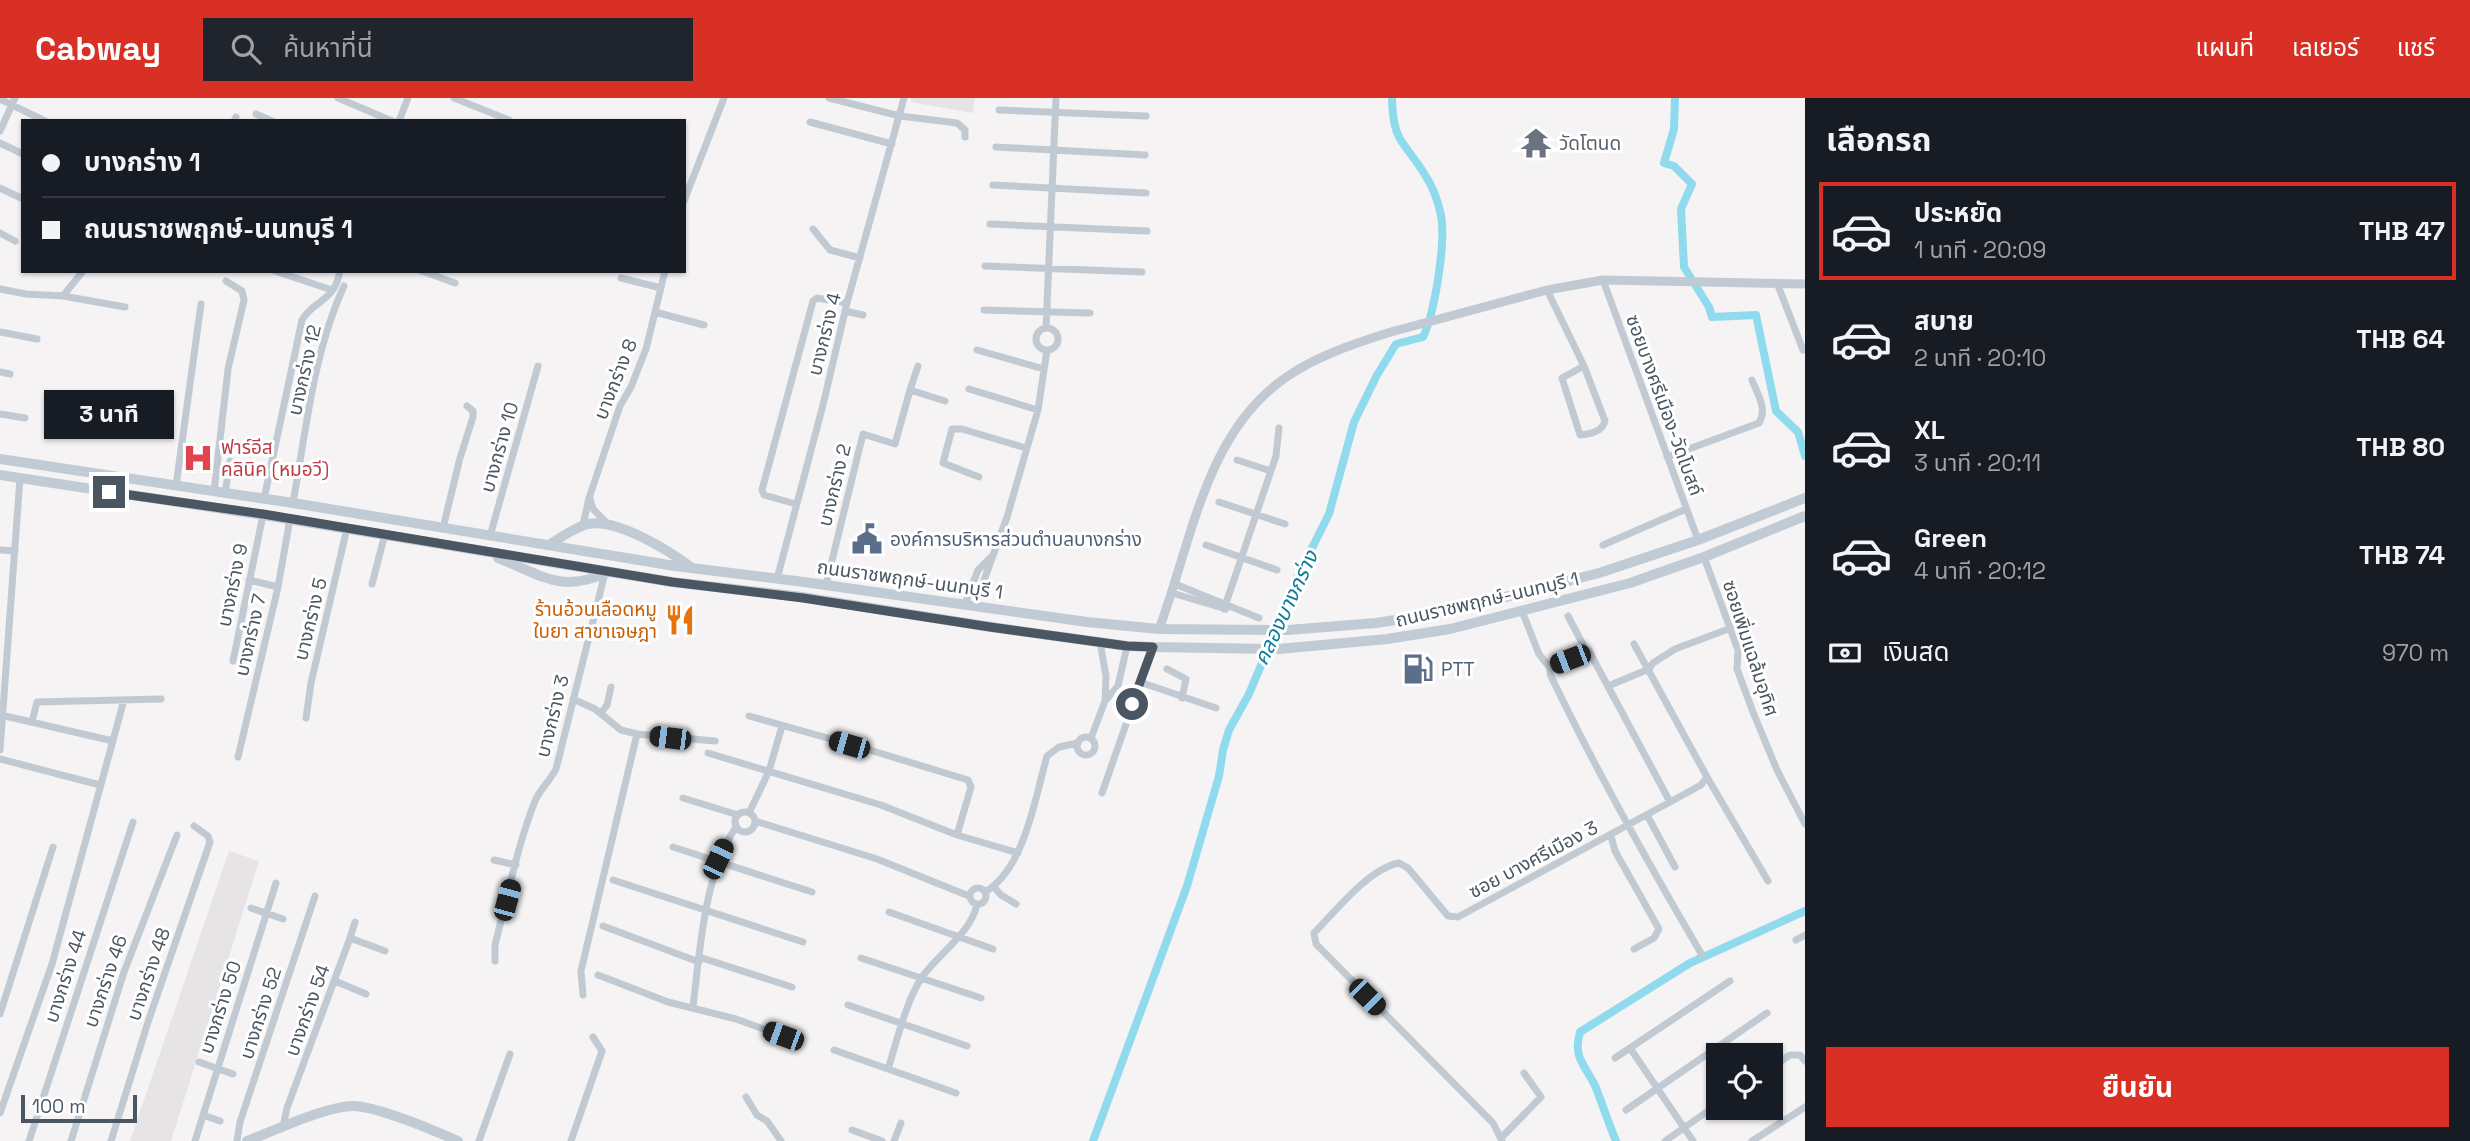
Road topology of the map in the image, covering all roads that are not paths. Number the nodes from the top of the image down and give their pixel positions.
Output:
1 (338, 98) edge
2 (408, 98) edge
3 (454, 98) edge
4 (724, 98) edge
5 (829, 98) edge
6 (904, 98) edge
7 (1056, 98) edge
8 (0, 99) edge
9 (13, 102) edge
10 (999, 110) dead end
11 (1055, 112) junction
12 (256, 114) dead end
13 (900, 116) junction
14 (1146, 116) dead end
15 (42, 119) edge
16 (267, 119) edge
17 (387, 119) edge
18 (400, 119) edge
19 (506, 119) edge
20 (810, 122) dead end
21 (0, 131) edge
22 (965, 137) dead end
23 (0, 143) edge
24 (892, 144) junction
25 (996, 147) dead end
26 (1053, 150) junction
27 (21, 153) edge
28 (1145, 155) dead end
29 (993, 185) dead end
30 (0, 188) edge
31 (1051, 188) junction
32 (1146, 193) dead end
33 (686, 196) edge
34 (21, 198) edge
35 (990, 224) dead end
36 (1049, 228) junction
37 (813, 229) dead end
38 (1147, 231) dead end
39 (0, 233) edge
40 (15, 241) dead end
41 (860, 258) junction
42 (985, 266) dead end
43 (1047, 268) junction
44 (1142, 272) dead end
45 (81, 273) edge
46 (281, 273) edge
47 (340, 273) edge
48 (428, 273) edge
49 (665, 273) edge
50 (621, 278) dead end
51 (226, 281) dead end
52 (1603, 281) junction
53 (455, 283) dead end
54 (1777, 284) junction
55 (1805, 284) edge
56 (344, 286) dead end
57 (661, 288) junction
58 (0, 289) edge
59 (332, 290) junction
60 (1547, 290) junction
61 (64, 296) junction
62 (201, 304) dead end
63 (125, 307) dead end
64 (846, 307) junction
65 (984, 310) dead end
66 (655, 312) junction
67 (1046, 312) junction
68 (1090, 313) dead end
69 (863, 315) dead end
70 (704, 325) dead end
71 (1046, 328) junction
72 (0, 332) edge
73 (37, 339) dead end
74 (977, 350) dead end
75 (1047, 350) junction
76 (1802, 350) dead end
77 (538, 366) dead end
78 (918, 366) dead end
79 (1584, 366) junction
80 (1044, 369) junction
81 (0, 372) edge
82 (10, 374) dead end
83 (1752, 380) dead end
84 (969, 389) dead end
85 (910, 390) junction
86 (945, 401) dead end
87 (467, 407) dead end
88 (1038, 410) junction
89 (0, 414) edge
90 (24, 418) dead end
91 (1279, 428) dead end
92 (1026, 448) junction
93 (1667, 457) junction
94 (0, 459) edge
95 (1237, 460) dead end
96 (230, 461) dead end
97 (1271, 471) junction
98 (0, 475) edge
99 (979, 477) dead end
100 (20, 478) junction
101 (176, 486) junction
102 (214, 492) junction
103 (225, 494) junction
104 (589, 498) junction
105 (264, 499) junction
106 (1804, 499) edge
107 (1219, 502) dead end
108 (293, 503) junction
109 (796, 504) junction
110 (1686, 509) junction
111 (263, 514) junction
112 (1255, 514) junction
113 (1805, 516) edge
114 (290, 519) junction
115 (1285, 524) dead end
116 (583, 525) junction
117 (608, 525) junction
118 (347, 528) junction
119 (443, 528) junction
120 (385, 534) junction
121 (490, 536) junction
122 (1698, 540) junction
123 (550, 545) junction
124 (1206, 545) dead end
125 (1603, 545) dead end
126 (0, 550) edge
127 (477, 550) junction
128 (15, 551) junction
129 (1242, 557) junction
130 (1704, 557) junction
131 (692, 568) junction
132 (1277, 570) dead end
133 (607, 573) junction
134 (589, 579) junction
135 (777, 579) junction
136 (249, 580) junction
137 (372, 584) dead end
138 (825, 585) junction
139 (278, 587) junction
140 (1174, 589) junction
141 (600, 594) junction
142 (0, 595) edge
143 (11, 596) junction
144 (970, 605) junction
145 (1225, 606) junction
146 (1522, 611) junction
147 (1568, 616) dead end
148 (1259, 618) dead end
149 (1731, 628) junction
150 (1160, 629) junction
151 (4, 637) edge
152 (1100, 642) junction
153 (1634, 644) dead end
154 (1127, 646) junction
155 (1153, 647) junction
156 (1587, 652) junction
157 (233, 661) dead end
158 (1122, 664) junction
159 (1105, 665) junction
160 (1550, 668) junction
161 (1167, 669) dead end
162 (1649, 670) junction
163 (3, 678) edge
164 (1140, 682) junction
165 (1608, 686) junction
166 (611, 687) dead end
167 (1182, 698) junction
168 (161, 699) dead end
169 (573, 699) junction
170 (124, 700) junction
171 (1105, 701) junction
172 (1216, 708) dead end
173 (601, 713) junction
174 (1, 715) edge
175 (749, 716) dead end
176 (306, 718) dead end
177 (32, 722) junction
178 (782, 726) junction
179 (637, 734) junction
180 (1091, 738) junction
181 (113, 741) junction
182 (715, 741) dead end
183 (1078, 743) junction
184 (0, 750) edge
185 (708, 753) dead end
186 (238, 757) dead end
187 (0, 759) edge
188 (769, 771) junction
189 (1707, 776) junction
190 (100, 785) junction
191 (1102, 793) dead end
192 (682, 798) dead end
193 (1670, 802) junction
194 (748, 813) junction
195 (738, 815) junction
196 (1647, 816) junction
197 (755, 821) junction
198 (133, 822) dead end
199 (1805, 824) edge
200 (194, 826) dead end
201 (736, 827) junction
202 (1627, 827) junction
203 (177, 835) dead end
204 (957, 835) junction
205 (1611, 836) junction
206 (53, 847) dead end
207 (673, 847) dead end
208 (1018, 853) junction
209 (494, 860) dead end
210 (717, 863) junction
211 (516, 865) junction
212 (1675, 867) dead end
213 (613, 880) dead end
214 (1768, 881) dead end
215 (276, 883) dead end
216 (994, 887) junction
217 (812, 892) dead end
218 (985, 892) junction
219 (315, 896) dead end
220 (969, 896) junction
221 (1016, 904) dead end
222 (977, 905) junction
223 (251, 908) dead end
224 (707, 910) junction
225 (888, 912) dead end
226 (267, 913) junction
227 (283, 919) dead end
228 (355, 922) dead end
229 (603, 926) dead end
230 (959, 935) junction
231 (1805, 935) edge
232 (350, 938) junction
233 (1796, 940) dead end
234 (803, 942) dead end
235 (1634, 948) dead end
236 (993, 949) dead end
237 (385, 951) dead end
238 (1702, 955) dead end
239 (861, 958) dead end
240 (699, 959) junction
241 (495, 961) dead end
242 (598, 975) dead end
243 (921, 978) junction
244 (335, 981) junction
245 (1730, 981) dead end
246 (792, 987) dead end
247 (366, 994) dead end
248 (583, 995) dead end
249 (981, 998) dead end
250 (848, 1004) dead end
251 (693, 1007) junction
252 (1767, 1013) dead end
253 (0, 1014) edge
254 (903, 1024) junction
255 (783, 1036) dead end
256 (593, 1037) dead end
257 (967, 1046) dead end
258 (1630, 1048) junction
259 (834, 1050) dead end
260 (510, 1054) dead end
261 (1615, 1058) dead end
262 (1783, 1060) edge
263 (1805, 1061) edge
264 (199, 1062) dead end
265 (217, 1069) junction
266 (888, 1069) junction
267 (1524, 1073) dead end
268 (233, 1074) dead end
269 (1657, 1088) junction
270 (956, 1093) dead end
271 (746, 1097) dead end
272 (1805, 1107) edge
273 (1626, 1110) dead end
274 (1706, 1112) edge
275 (0, 1113) edge
276 (203, 1115) junction
277 (220, 1121) dead end
278 (901, 1123) dead end
279 (283, 1127) junction
280 (1684, 1128) junction
281 (852, 1129) dead end
282 (1501, 1140) edge
283 (29, 1141) edge
284 (71, 1141) edge
285 (111, 1141) edge
286 (195, 1141) edge
287 (237, 1141) edge
288 (247, 1141) edge
289 (458, 1141) edge
290 (479, 1141) edge
291 (571, 1141) edge
292 (781, 1141) edge
293 (882, 1141) edge
294 (894, 1141) edge
295 (1665, 1141) edge
296 (1693, 1141) edge
297 (1752, 1141) edge

1 - 17 street
2 - 18 street
3 - 19 street
4 - 33 street
5 - 13 street
6 - 13 street, บางกร่าง 4
7 - 11 street
8 - 9 street
9 - 15 street
9 - 21 street
10 - 11 street
11 - 14 street
11 - 26 street
12 - 16 street
13 - 22 street
13 - 24 street, บางกร่าง 4
20 - 24 street
23 - 27 street
24 - 41 street, บางกร่าง 4
25 - 26 street
26 - 28 street
26 - 31 street
29 - 31 street
30 - 34 street
31 - 32 street
31 - 36 street
35 - 36 street
36 - 38 street
36 - 43 street
37 - 41 street
39 - 40 street
41 - 64 street, บางกร่าง 4
42 - 43 street
43 - 44 street
43 - 67 street
45 - 61 street
46 - 59 street
47 - 59 street
48 - 53 street
49 - 57 street, บางกร่าง 8
50 - 57 street
51 - 102 street
52 - 54 street
52 - 60 street
52 - 93 street, ซอยบางศรีเมือง-วัดโบสถ์
54 - 55 street
54 - 76 street
56 - 108 street, บางกร่าง 12
57 - 66 street, บางกร่าง 8
58 - 61 street
59 - 105 street
60 - 79 street
60 - 140 street
61 - 63 street
62 - 101 street
64 - 69 street
64 - 109 street, บางกร่าง 4
64 - 109 street
65 - 67 street
66 - 70 street
66 - 104 street, บางกร่าง 8
67 - 68 street
67 - 71 street
71 - 75 street
71 - 75 street
72 - 73 street
74 - 80 street
75 - 80 street
77 - 121 street, บางกร่าง 10
78 - 85 street
79 - 79 street
80 - 88 street
81 - 82 street
83 - 93 street
84 - 88 street
85 - 86 street
85 - 138 street, บางกร่าง 2
87 - 119 street
88 - 92 street
89 - 90 street
91 - 97 street
92 - 99 street
92 - 144 street
93 - 110 street, ซอยบางศรีเมือง-วัดโบสถ์
94 - 101 main road, ถนนราชพฤกษ์-นนทบุรี 1
95 - 97 street
96 - 103 street
97 - 112 street
98 - 100 main road, ถนนราชพฤกษ์-นนทบุรี 1
100 - 111 main road, ถนนราชพฤกษ์-นนทบุรี 1
100 - 128 street
101 - 102 main road, ถนนราชพฤกษ์-นนทบุรี 1
102 - 103 main road, ถนนราชพฤกษ์-นนทบุรี 1
103 - 105 main road, ถนนราชพฤกษ์-นนทบุรี 1
104 - 116 street, บางกร่าง 8
104 - 117 street
105 - 108 main road, ถนนราชพฤกษ์-นนทบุรี 1
106 - 122 main road, ถนนราชพฤกษ์-นนทบุรี 1
107 - 112 street
108 - 119 main road, ถนนราชพฤกษ์-นนทบุรี 1
109 - 135 street, บางกร่าง 4
110 - 122 street, ซอยบางศรีเมือง-วัดโบสถ์
110 - 125 street
111 - 114 main road, ถนนราชพฤกษ์-นนทบุรี 1
111 - 136 street, บางกร่าง 9
112 - 115 street
112 - 129 street
113 - 130 main road, ถนนราชพฤกษ์-นนทบุรี 1
114 - 118 main road, ถนนราชพฤกษ์-นนทบุรี 1
114 - 139 street, บางกร่าง 7
116 - 117 main road
116 - 123 main road
117 - 131 main road
118 - 120 main road, ถนนราชพฤกษ์-นนทบุรี 1
118 - 176 street, บางกร่าง 5
119 - 121 main road, ถนนราชพฤกษ์-นนทบุรี 1
120 - 127 main road, ถนนราชพฤกษ์-นนทบุรี 1
120 - 137 street
121 - 123 main road, ถนนราชพฤกษ์-นนทบุรี 1
122 - 150 main road, ถนนราชพฤกษ์-นนทบุรี 1
123 - 131 main road, ถนนราชพฤกษ์-นนทบุรี 1
124 - 129 street
126 - 128 street
127 - 133 main road, ถนนราชพฤกษ์-นนทบุรี 1
127 - 134 main road
128 - 143 street
129 - 132 street
129 - 145 street
130 - 146 main road, ถนนราชพฤกษ์-นนทบุรี 1
130 - 149 street, ซอยเพิ่มแฉล้มอุทิศ
131 - 135 main road, ถนนราชพฤกษ์-นนทบุรี 1
133 - 134 main road
133 - 141 street, บางกร่าง 3
133 - 152 main road, ถนนราชพฤกษ์-นนทบุรี 1
134 - 141 street
135 - 138 main road, ถนนราชพฤกษ์-นนทบุรี 1
136 - 139 street
136 - 157 street, บางกร่าง 9
138 - 144 main road, ถนนราชพฤกษ์-นนทบุรี 1
139 - 186 street, บางกร่าง 7
140 - 145 street
140 - 150 street
141 - 169 street, บางกร่าง 3
142 - 143 street
143 - 151 street
144 - 150 main road, ถนนราชพฤกษ์-นนทบุรี 1
145 - 148 street
146 - 155 main road, ถนนราชพฤกษ์-นนทบุรี 1
146 - 160 street
147 - 156 street
149 - 162 street
149 - 199 street, ซอยเพิ่มแฉล้มอุทิศ
151 - 163 street
152 - 154 main road, ถนนราชพฤกษ์-นนทบุรี 1
152 - 159 street
153 - 162 street
154 - 155 main road, ถนนราชพฤกษ์-นนทบุรี 1
154 - 158 street
155 - 164 street
156 - 160 street
156 - 165 street
158 - 159 street
158 - 171 street
159 - 171 street
160 - 202 street
161 - 167 street
162 - 165 street
162 - 189 street
163 - 174 street
164 - 167 street
164 - 191 street
165 - 193 street
166 - 173 street
167 - 172 street
168 - 170 street
169 - 173 street
169 - 211 street, บางกร่าง 3
170 - 177 street
170 - 181 street
171 - 180 street
173 - 179 street
174 - 177 street
174 - 184 street
175 - 178 street
177 - 181 street
178 - 188 street
178 - 204 street
179 - 182 street
179 - 248 street
180 - 183 street
180 - 183 street
181 - 190 street
183 - 208 street
185 - 188 street
187 - 190 street
188 - 194 street
188 - 204 street
189 - 193 street, ซอย บางศรีเมือง 3
189 - 214 street
190 - 275 street
192 - 195 street
193 - 196 street, ซอย บางศรีเมือง 3
194 - 195 street
194 - 197 street
195 - 201 street
196 - 202 street, ซอย บางศรีเมือง 3
196 - 212 street
197 - 201 street
197 - 220 street
198 - 283 street, บางกร่าง 44
200 - 285 street, บางกร่าง 48
201 - 210 street
202 - 205 street, ซอย บางศรีเมือง 3
202 - 238 street
203 - 284 street, บางกร่าง 46
204 - 208 street
205 - 235 street
205 - 282 street, ซอย บางศรีเมือง 3
206 - 253 street
207 - 210 street
208 - 216 street
209 - 211 street
210 - 217 street
210 - 224 street
211 - 241 street, บางกร่าง 3
213 - 224 street
215 - 226 street, บางกร่าง 50
216 - 218 street
216 - 221 street
218 - 220 street
218 - 222 street
219 - 287 street, บางกร่าง 52
220 - 222 street
222 - 230 street
223 - 226 street
224 - 234 street
224 - 240 street
225 - 230 street
226 - 227 street
226 - 265 street, บางกร่าง 50
228 - 232 street, บางกร่าง 54
229 - 240 street
230 - 236 street
230 - 243 street
231 - 233 street
232 - 237 street
232 - 244 street, บางกร่าง 54
239 - 243 street
240 - 246 street
240 - 251 street
242 - 251 street
243 - 249 street
243 - 254 street
244 - 247 street
244 - 279 street, บางกร่าง 54
245 - 258 street
250 - 254 street
251 - 255 street
252 - 269 street
254 - 257 street
254 - 266 street
256 - 291 street
258 - 261 street
258 - 269 street
259 - 266 street
260 - 290 street
262 - 263 street
264 - 265 street
265 - 268 street
265 - 276 street, บางกร่าง 50
266 - 270 street
267 - 282 street
269 - 273 street
269 - 280 street
271 - 292 street
272 - 297 street
274 - 280 street
276 - 277 street
276 - 286 street, บางกร่าง 50
278 - 294 street
279 - 288 main road
279 - 289 main road
280 - 295 street
280 - 296 street
281 - 293 street

